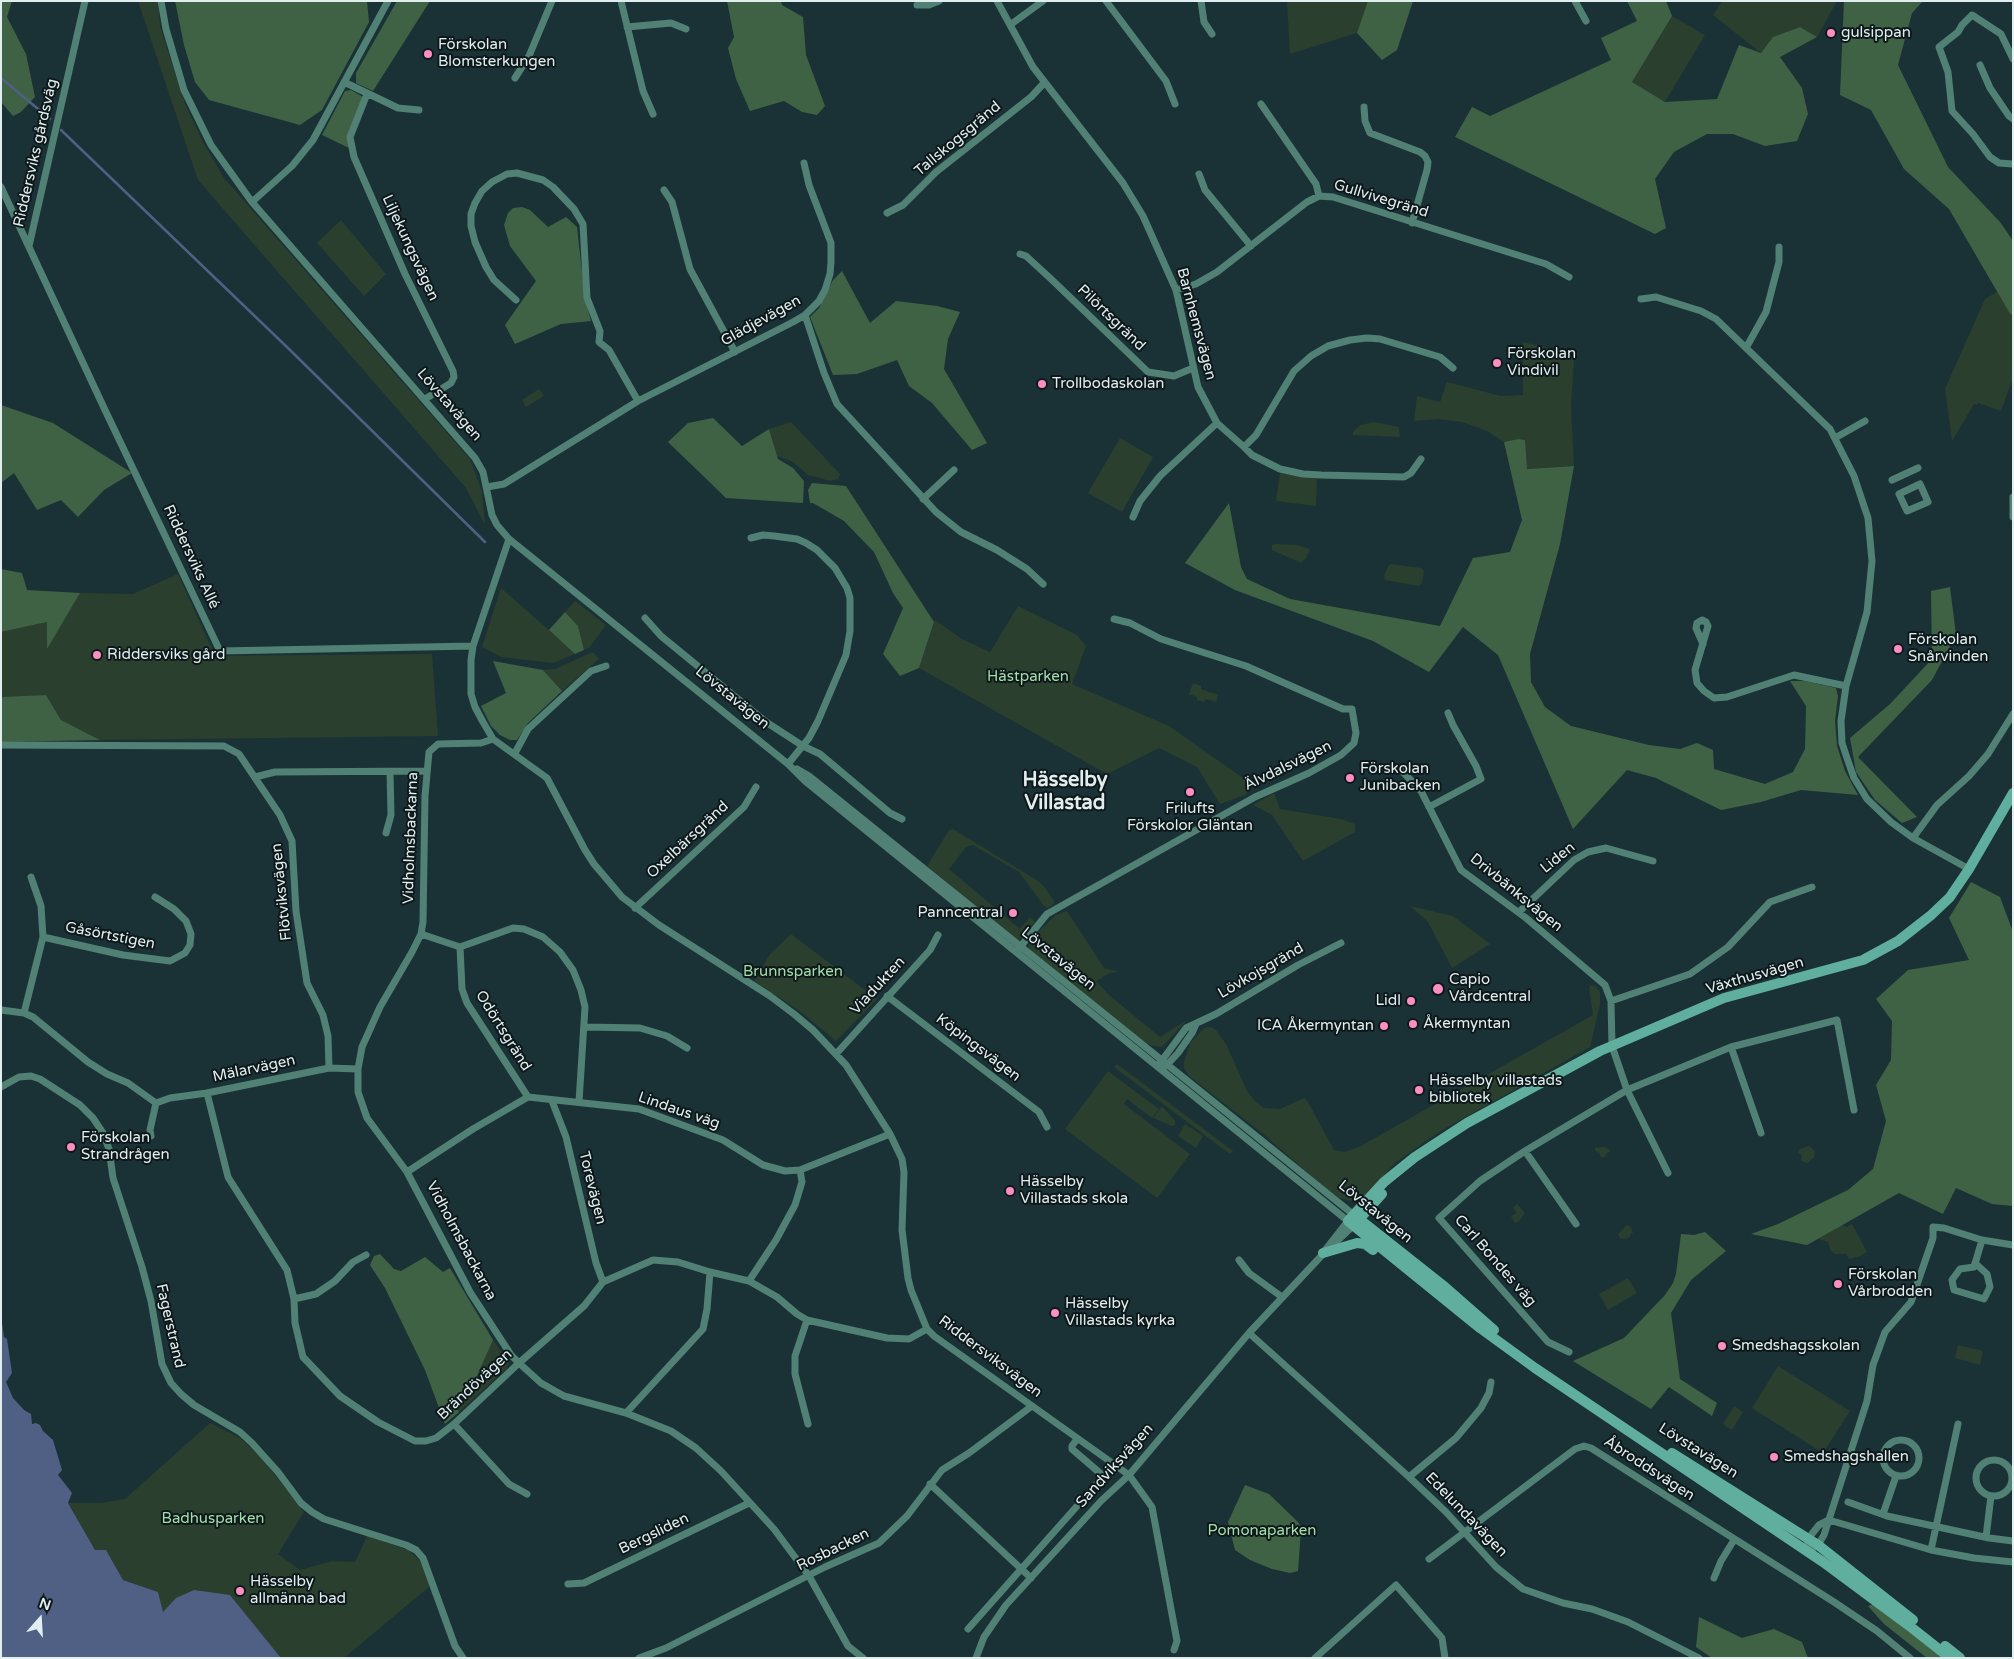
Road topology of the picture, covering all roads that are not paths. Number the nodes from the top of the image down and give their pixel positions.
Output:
1 (85, 1) edge
2 (161, 1) edge
3 (388, 1) edge
4 (552, 1) edge
5 (621, 1) edge
6 (938, 1) edge
7 (997, 1) edge
8 (1042, 1) edge
9 (1106, 1) edge
10 (1201, 1) edge
11 (1575, 1) edge
12 (917, 6) dead end
13 (1586, 21) dead end
14 (1010, 25) junction
15 (627, 27) junction
16 (686, 29) dead end
17 (1212, 34) dead end
18 (2013, 59) edge
19 (1980, 65) dead end
20 (515, 78) dead end
21 (344, 82) junction
22 (1044, 83) junction
23 (367, 94) junction
24 (1174, 104) dead end
25 (1261, 104) dead end
26 (1364, 107) dead end
27 (419, 110) dead end
28 (653, 114) dead end
29 (2013, 119) edge
30 (804, 163) dead end
31 (2013, 164) edge
32 (1199, 174) dead end
33 (1, 187) edge
34 (664, 190) dead end
35 (1319, 196) junction
36 (252, 202) junction
37 (888, 214) dead end
38 (1412, 222) junction
39 (1251, 246) junction
40 (29, 247) junction
41 (1779, 247) dead end
42 (1020, 254) dead end
43 (1569, 276) dead end
44 (1176, 290) junction
45 (1641, 299) dead end
46 (516, 300) dead end
47 (805, 315) junction
48 (1746, 348) junction
49 (735, 352) junction
50 (1193, 368) junction
51 (1453, 368) dead end
52 (425, 399) junction
53 (638, 401) junction
54 (1865, 421) dead end
55 (1217, 423) junction
56 (1835, 438) junction
57 (1244, 447) junction
58 (1421, 459) dead end
59 (1918, 468) dead end
60 (954, 470) dead end
61 (1892, 480) dead end
62 (487, 487) junction
63 (2013, 496) edge
64 (923, 499) junction
65 (1133, 517) dead end
66 (2013, 517) edge
67 (751, 538) dead end
68 (509, 539) junction
69 (1043, 584) dead end
70 (645, 618) dead end
71 (1114, 620) dead end
72 (1703, 644) dead end
73 (473, 646) junction
74 (606, 666) dead end
75 (1846, 686) junction
76 (1448, 713) dead end
77 (2013, 714) edge
78 (493, 739) junction
79 (1, 745) edge
80 (803, 746) junction
81 (515, 753) junction
82 (788, 764) junction
83 (1401, 770) dead end
84 (426, 771) junction
85 (390, 772) junction
86 (255, 777) junction
87 (756, 787) dead end
88 (2013, 794) edge
89 (1429, 807) junction
90 (902, 819) dead end
91 (386, 833) dead end
92 (1913, 838) junction
93 (1653, 861) dead end
94 (1969, 869) junction
95 (31, 877) dead end
96 (1812, 887) dead end
97 (155, 897) dead end
98 (635, 908) junction
99 (1519, 912) junction
100 (420, 934) junction
101 (938, 936) dead end
102 (43, 937) junction
103 (1341, 943) dead end
104 (460, 947) junction
105 (1018, 950) junction
106 (887, 996) junction
107 (1611, 1001) junction
108 (1, 1010) edge
109 (24, 1013) junction
110 (1196, 1024) junction
111 (585, 1027) junction
112 (1612, 1046) junction
113 (1731, 1047) junction
114 (687, 1048) dead end
115 (836, 1054) junction
116 (1161, 1060) junction
117 (1168, 1065) junction
118 (329, 1068) junction
119 (1158, 1068) junction
120 (358, 1069) junction
121 (1, 1087) edge
122 (1627, 1090) junction
123 (207, 1093) junction
124 (528, 1097) junction
125 (552, 1101) junction
126 (579, 1102) junction
127 (156, 1103) junction
128 (1854, 1110) dead end
129 (1047, 1127) dead end
130 (1761, 1133) dead end
131 (890, 1134) junction
132 (151, 1136) dead end
133 (1525, 1151) junction
134 (1405, 1166) junction
135 (800, 1170) junction
136 (407, 1172) junction
137 (1668, 1173) dead end
138 (1378, 1198) junction
139 (1354, 1221) junction
140 (1576, 1224) dead end
141 (1982, 1240) junction
142 (2013, 1245) edge
143 (1323, 1254) junction
144 (366, 1255) dead end
145 (1404, 1255) junction
146 (1391, 1258) junction
147 (1239, 1260) dead end
148 (1975, 1263) junction
149 (710, 1272) junction
150 (749, 1281) junction
151 (603, 1282) junction
152 (1282, 1297) junction
153 (294, 1299) junction
154 (808, 1320) junction
155 (927, 1329) junction
156 (1249, 1333) junction
157 (1569, 1352) dead end
158 (519, 1363) junction
159 (1491, 1382) dead end
160 (1032, 1406) junction
161 (626, 1413) junction
162 (454, 1424) junction
163 (808, 1424) dead end
164 (1958, 1424) dead end
165 (1077, 1439) junction
166 (1129, 1474) junction
167 (1896, 1476) junction
168 (1409, 1477) junction
169 (930, 1484) junction
170 (528, 1494) dead end
171 (1991, 1496) junction
172 (1848, 1502) dead end
173 (750, 1503) junction
174 (1883, 1514) junction
175 (1829, 1520) junction
176 (1936, 1526) junction
177 (1463, 1532) junction
178 (1986, 1537) junction
179 (1808, 1539) junction
180 (1734, 1540) junction
181 (2013, 1541) edge
182 (1818, 1545) junction
183 (1932, 1550) junction
184 (1807, 1552) junction
185 (1429, 1559) dead end
186 (2013, 1562) edge
187 (1021, 1569) junction
188 (809, 1576) junction
189 (1031, 1578) junction
190 (1714, 1578) dead end
191 (568, 1584) dead end
192 (968, 1629) dead end
193 (1174, 1650) dead end
194 (463, 1658) edge
195 (639, 1658) edge
196 (863, 1658) edge
197 (976, 1658) edge
198 (1315, 1658) edge
199 (1446, 1658) edge
200 (1699, 1658) edge
201 (1910, 1658) edge
202 (1950, 1658) edge
203 (1960, 1658) edge

1 - 40 street, Riddersviks gårdsväg
2 - 36 street, Lövstavägen
3 - 21 street
4 - 20 street
5 - 15 street
6 - 12 street
7 - 14 street, Barnhemsvägen
8 - 14 street
9 - 24 street
10 - 17 street
11 - 13 street
14 - 22 street, Barnhemsvägen
15 - 16 street
15 - 28 street
18 - 31 street
19 - 29 street
21 - 23 street
21 - 36 street
22 - 37 street, Tallskogsgränd
22 - 44 street, Barnhemsvägen
23 - 27 street
23 - 52 street, Liljekungsvägen
25 - 35 street
26 - 38 street
30 - 47 street, Glädjevägen
32 - 39 street
33 - 40 street, Riddersviks gårdsväg
34 - 49 street
35 - 38 street, Gullvivegränd
35 - 39 street, Gullvivegränd
36 - 52 street, Lövstavägen
38 - 43 street, Gullvivegränd
39 - 44 street, Gullvivegränd
40 - 73 street, Riddersviks Allé
41 - 48 street
42 - 50 street, Pilörtsgränd
44 - 50 street, Barnhemsvägen
45 - 48 street
46 - 53 street
47 - 49 street, Glädjevägen
47 - 64 street
48 - 56 street
49 - 53 street, Glädjevägen
50 - 55 street, Barnhemsvägen
51 - 57 street
52 - 62 street, Lövstavägen
53 - 62 street, Glädjevägen
54 - 56 street
55 - 57 street, Barnhemsvägen
55 - 65 street
56 - 75 street
57 - 58 street, Barnhemsvägen
59 - 61 street
60 - 64 street
62 - 68 street, Lövstavägen
63 - 66 street
64 - 69 street
67 - 80 street
68 - 73 street, Riddersviksvägen
68 - 82 street, Lövstavägen
70 - 80 street
71 - 105 street, Älvdalsvägen
72 - 75 street
73 - 78 street, Riddersviksvägen
74 - 81 street
75 - 92 street
76 - 89 street
77 - 92 street
78 - 81 street, Riddersviksvägen
78 - 84 street, Vidholmsbackarna
79 - 86 street, Flötviksvägen
80 - 82 street
80 - 90 street
81 - 98 street, Riddersviksvägen
82 - 105 street, Lövstavägen
83 - 89 street, Drivbänksvägen
84 - 85 street
84 - 100 street, Vidholmsbackarna
85 - 86 street
85 - 91 street
86 - 118 street, Flötviksvägen
87 - 98 street, Oxelbärsgränd
88 - 94 street, Växthusvägen
89 - 99 street, Drivbänksvägen
92 - 94 street
93 - 99 street, Liden
94 - 112 street, Växthusvägen
95 - 102 street
96 - 107 street
97 - 102 street, Gåsörtstigen
98 - 115 street, Riddersviksvägen
99 - 107 street, Drivbänksvägen
100 - 104 street
100 - 120 street, Vidholmsbackarna
101 - 106 street, Viadukten
102 - 109 street
103 - 110 street, Lövkojsgränd
104 - 111 street
104 - 124 street, Odörtsgränd
105 - 116 street, Lövstavägen
105 - 119 street, Lövstavägen
106 - 115 street, Viadukten
106 - 129 street, Köpingsvägen
107 - 112 street, Drivbänksvägen
108 - 109 street
109 - 127 street
110 - 116 street, Lövkojsgränd
110 - 117 street, Lövkojsgränd
111 - 114 street
111 - 126 street
112 - 122 street
112 - 134 street, Växthusvägen
113 - 122 street, Carl Bondes väg
113 - 128 street, Carl Bondes väg
113 - 130 street
115 - 131 street, Riddersviksvägen
116 - 117 street, Lövstavägen
116 - 119 street, Lövkojsgränd
117 - 119 street
117 - 139 street, Lövstavägen
118 - 120 street, Mälarvägen
118 - 123 street, Mälarvägen
119 - 139 street, Lövstavägen
120 - 136 street, Vidholmsbackarna
121 - 194 street, Fagerstrand
122 - 133 street, Carl Bondes väg
122 - 137 street
123 - 127 street, Mälarvägen
123 - 153 street, Brändövägen
124 - 125 street, Lindaus väg
124 - 136 street
125 - 126 street, Lindaus väg
125 - 151 street, Torevägen
126 - 135 street, Lindaus väg
127 - 132 street
131 - 135 street, Lindaus väg
131 - 155 street, Riddersviksvägen
133 - 140 street
133 - 157 street, Carl Bondes väg
134 - 138 street, Växthusvägen
134 - 139 street, Växthusvägen
135 - 150 street
136 - 158 street, Vidholmsbackarna
138 - 139 street, Växthusvägen
138 - 145 street
139 - 143 street, Sandviksvägen
139 - 145 street, Lövstavägen
139 - 146 street, Lövstavägen
141 - 142 street
141 - 148 street
141 - 175 street
143 - 146 street
143 - 152 street, Sandviksvägen
144 - 153 street
145 - 179 street, Lövstavägen
146 - 184 street, Lövstavägen
147 - 152 street
148 - 148 street
149 - 150 street, Brändövägen
149 - 151 street, Brändövägen
149 - 161 street
150 - 154 street, Brändövägen
151 - 158 street, Brändövägen
152 - 156 street, Sandviksvägen
153 - 162 street, Brändövägen
154 - 155 street, Brändövägen
154 - 163 street
155 - 160 street, Riddersviksvägen
156 - 166 street, Sandviksvägen
156 - 168 street, Edelundavägen
158 - 161 street, Vidholmsbackarna
158 - 162 street, Brändövägen
159 - 168 street
160 - 165 street, Riddersviksvägen
160 - 169 street, Rosbacken
161 - 173 street, Vidholmsbackarna
162 - 170 street
164 - 176 street
165 - 166 street, Riddersviksvägen
165 - 187 street
166 - 189 street, Sandviksvägen
166 - 193 street
167 - 167 street
167 - 174 street
168 - 177 street, Edelundavägen
169 - 187 street
169 - 188 street, Rosbacken
171 - 171 street
171 - 178 street
172 - 174 street
173 - 188 street, Vidholmsbackarna
173 - 191 street, Bergsliden
174 - 176 street
175 - 179 street
175 - 182 street
175 - 183 street
176 - 178 street
176 - 183 street
177 - 180 street, Åbroddsvägen
177 - 185 street, Åbroddsvägen
177 - 200 street, Edelundavägen
178 - 181 street
179 - 182 street, Lövstavägen
179 - 184 street
180 - 190 street
180 - 201 street, Åbroddsvägen
182 - 184 street
182 - 203 street, Lövstavägen
183 - 186 street
184 - 202 street, Lövstavägen
187 - 189 street
187 - 192 street
188 - 195 street, Rosbacken
188 - 196 street, Vidholmsbackarna
189 - 197 street, Sandviksvägen
198 - 199 street

